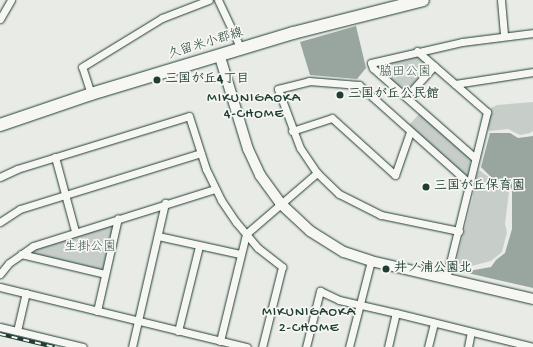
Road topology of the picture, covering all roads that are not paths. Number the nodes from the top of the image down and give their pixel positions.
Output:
1 (11, 0) edge
2 (209, 0) edge
3 (218, 0) edge
4 (423, 0) edge
5 (501, 0) edge
6 (0, 18) edge
7 (533, 34) edge
8 (504, 36) junction
9 (241, 49) junction
10 (417, 51) junction
11 (220, 56) junction
12 (434, 66) junction
13 (533, 72) edge
14 (454, 84) junction
15 (91, 94) junction
16 (406, 97) junction
17 (5, 123) edge
18 (0, 130) edge
19 (292, 131) junction
20 (410, 132) junction
21 (201, 153) junction
22 (54, 157) junction
23 (475, 158) junction
24 (317, 173) junction
25 (0, 177) edge
26 (470, 183) junction
27 (215, 189) junction
28 (65, 194) junction
29 (165, 203) junction
30 (280, 203) junction
31 (118, 218) junction
32 (0, 222) edge
33 (75, 231) junction
34 (459, 231) junction
35 (246, 234) junction
36 (158, 236) junction
37 (199, 246) junction
38 (21, 254) junction
39 (240, 254) junction
40 (371, 261) junction
41 (0, 274) edge
42 (106, 274) junction
43 (446, 279) junction
44 (0, 287) edge
45 (26, 293) junction
46 (533, 299) edge
47 (358, 305) junction
48 (97, 311) junction
49 (396, 313) junction
50 (138, 322) junction
51 (434, 323) junction
52 (0, 327) edge
53 (178, 330) junction
54 (17, 331) junction
55 (473, 333) junction
56 (220, 341) junction
57 (514, 345) edge
58 (83, 347) edge
59 (132, 347) edge
60 (247, 347) edge
61 (262, 347) edge
62 (306, 347) edge
63 (349, 347) edge
64 (388, 347) edge
65 (428, 347) edge
66 (468, 347) edge
67 (472, 347) edge
68 (532, 347) edge

1 - 6 street
2 - 15 street
3 - 9 street
4 - 9 main road, 久留米小郡線
5 - 8 street
7 - 8 street
8 - 10 street
9 - 11 main road, 久留米小郡線
10 - 12 street
10 - 16 street
11 - 15 main road, 久留米小郡線
11 - 30 street
12 - 14 street
12 - 16 street
13 - 14 street
14 - 23 street
15 - 17 main road, 久留米小郡線
16 - 23 street
17 - 18 street
19 - 20 street
19 - 20 street
19 - 24 street
20 - 26 street
21 - 22 street
21 - 27 street
21 - 28 street
22 - 25 street
22 - 28 street
23 - 26 street
24 - 30 street
24 - 34 street
26 - 34 street
27 - 29 street
27 - 35 street
28 - 32 street
28 - 33 street
29 - 31 street
29 - 36 street
30 - 35 street
30 - 40 street
31 - 33 street
31 - 42 street
33 - 38 street
34 - 43 street
35 - 39 street
35 - 61 street
36 - 37 street
36 - 50 street
37 - 39 street
37 - 53 street
38 - 41 street
38 - 42 street
39 - 56 street
40 - 43 street
40 - 47 street
42 - 48 street
43 - 46 street
44 - 45 street
45 - 48 street
45 - 54 street
47 - 49 street
47 - 62 street
47 - 63 street
48 - 50 street
49 - 51 street
49 - 64 street
50 - 53 street
50 - 59 street
51 - 55 street
51 - 65 street
52 - 54 street
53 - 56 street
54 - 58 street
55 - 57 street
55 - 66 street
55 - 67 street
56 - 60 street
57 - 68 street

